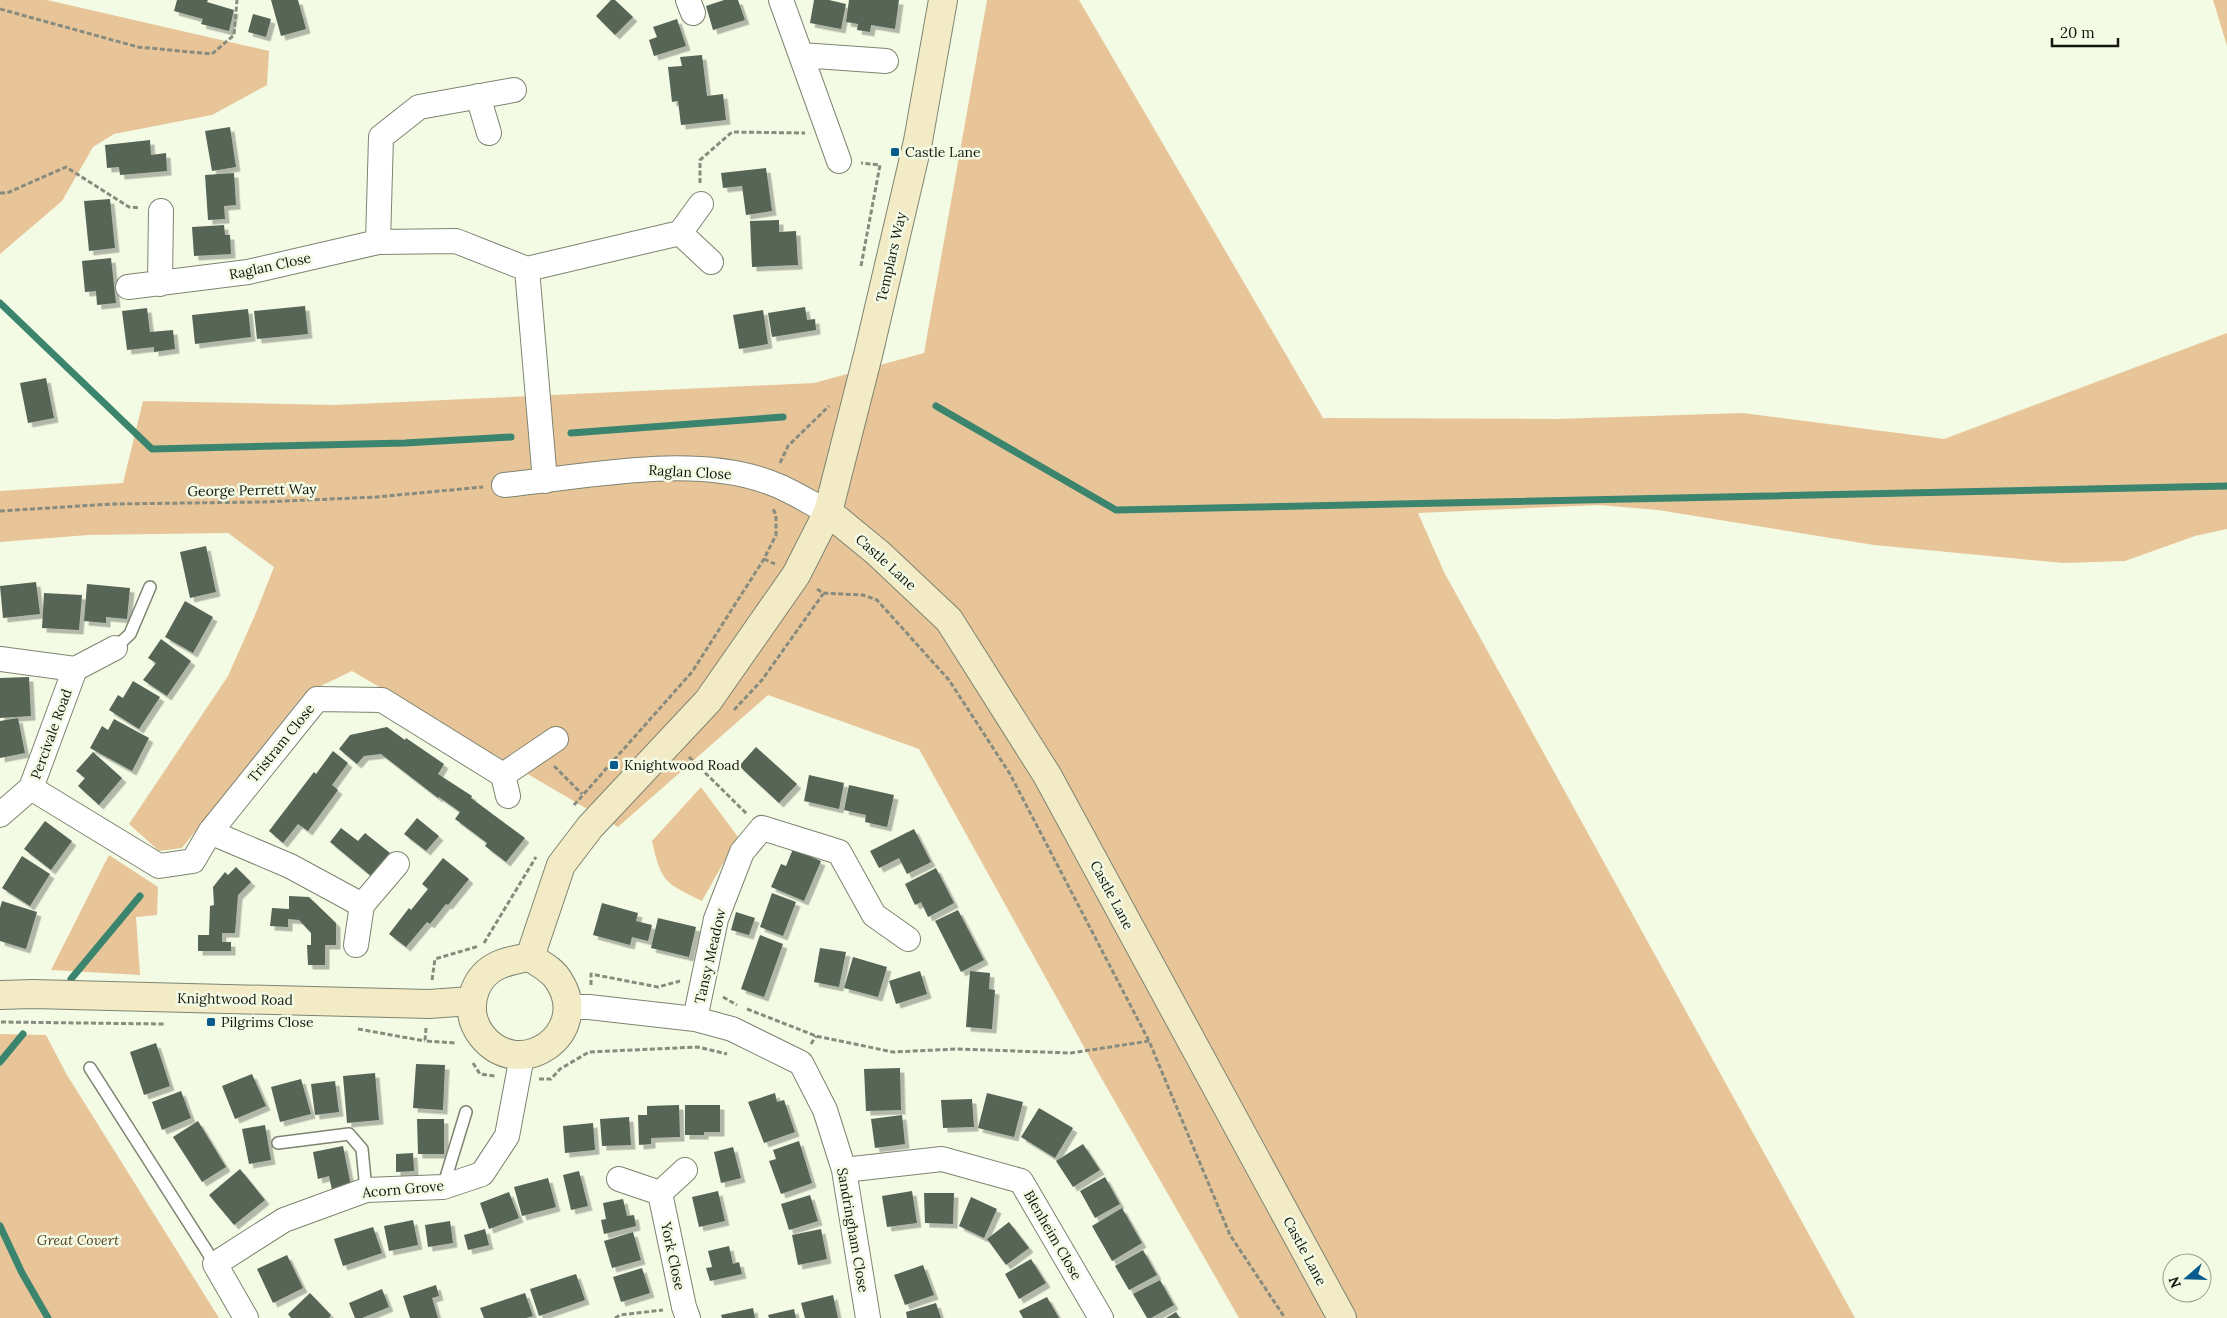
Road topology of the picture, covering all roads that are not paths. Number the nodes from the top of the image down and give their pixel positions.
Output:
1 (781, 0) edge
2 (943, 0) edge
3 (801, 55) junction
4 (886, 61) dead end
5 (514, 90) dead end
6 (478, 96) junction
7 (489, 133) dead end
8 (839, 161) road end
9 (701, 204) road end
10 (161, 211) road end
11 (680, 232) junction
12 (378, 242) junction
13 (711, 262) dead end
14 (527, 269) junction
15 (160, 284) junction
16 (128, 288) dead end
17 (545, 481) junction
18 (504, 485) road end
19 (828, 512) junction
20 (150, 587) dead end
21 (115, 648) joint
22 (0, 659) edge
23 (75, 669) junction
24 (547, 745) road end
25 (31, 788) junction
26 (0, 815) edge
27 (210, 832) junction
28 (397, 864) dead end
29 (362, 905) junction
30 (908, 938) dead end
31 (356, 945) dead end
32 (530, 957) junction
33 (0, 995) edge
34 (471, 1001) junction
35 (579, 1007) junction
36 (695, 1019) junction
37 (522, 1056) junction
38 (90, 1068) dead end
39 (466, 1112) dead end
40 (278, 1143) dead end
41 (685, 1170) dead end
42 (844, 1170) junction
43 (619, 1179) dead end
44 (443, 1187) junction
45 (366, 1190) junction
46 (660, 1193) junction
47 (215, 1264) junction
48 (686, 1312) edge
49 (1099, 1317) edge
50 (246, 1318) edge
51 (868, 1318) edge
52 (1342, 1318) edge

1 - 3 street
2 - 19 street, Templars Way
3 - 4 street
3 - 8 street
5 - 6 street
6 - 7 street
6 - 12 street
9 - 11 street
10 - 15 street
11 - 13 street
11 - 14 street
12 - 14 street, Raglan Close
12 - 15 street, Raglan Close
14 - 17 street
15 - 16 street, Raglan Close
17 - 18 street, Raglan Close
17 - 19 street, Raglan Close
19 - 32 street
19 - 52 street, Castle Lane
20 - 21 lane
21 - 23 street
22 - 23 street, Percivale Road
23 - 25 street, Percivale Road
24 - 27 street, Tristram Close
25 - 26 street, Percivale Road
25 - 27 street, Tristram Close
27 - 29 street
28 - 29 street
29 - 31 street
30 - 36 street, Tansy Meadow
32 - 34 street
32 - 35 street
33 - 34 street, Knightwood Road
34 - 37 street
35 - 36 street, Sandringham Close
35 - 37 street
36 - 42 street, Sandringham Close
37 - 44 street, Acorn Grove
38 - 47 lane
39 - 44 lane
40 - 45 lane
41 - 46 street
42 - 49 street, Blenheim Close
42 - 51 street, Sandringham Close
43 - 46 street
44 - 45 street, Acorn Grove
45 - 47 street, Acorn Grove
46 - 48 street, York Close
47 - 50 street

